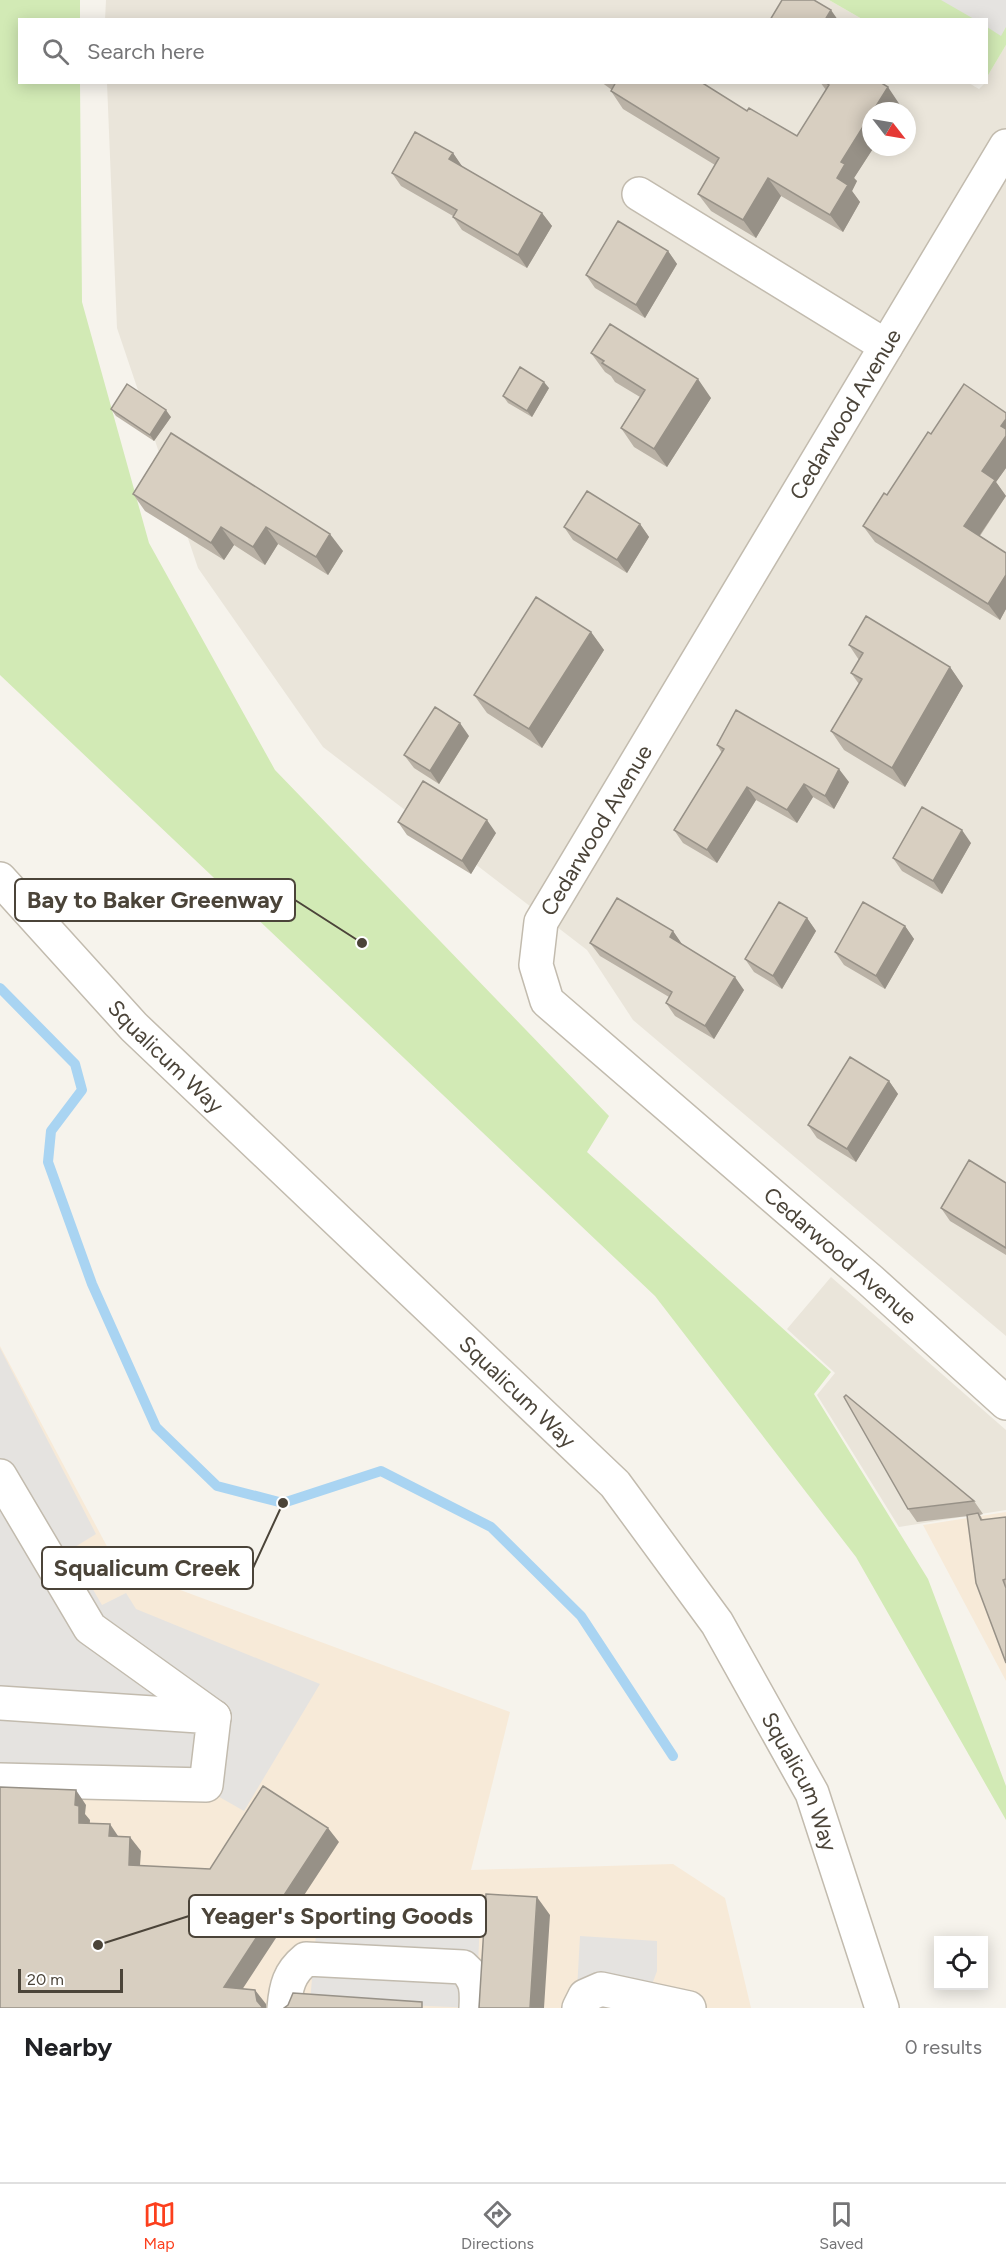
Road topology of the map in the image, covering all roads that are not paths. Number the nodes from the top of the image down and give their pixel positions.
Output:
1 (1006, 146) edge
2 (639, 194) dead end
3 (886, 346) junction
4 (0, 879) edge
5 (1006, 1403) edge
6 (0, 1476) edge
7 (0, 1703) edge
8 (214, 1717) junction
9 (0, 1780) edge
10 (284, 2008) edge
11 (476, 2008) edge
12 (579, 2008) edge
13 (690, 2008) edge
14 (882, 2008) edge

1 - 3 street, Cedarwood Avenue
2 - 3 street
3 - 5 street, Cedarwood Avenue
4 - 14 street, Squalicum Way
6 - 8 street
7 - 8 street
8 - 9 street
10 - 11 street
12 - 13 street

